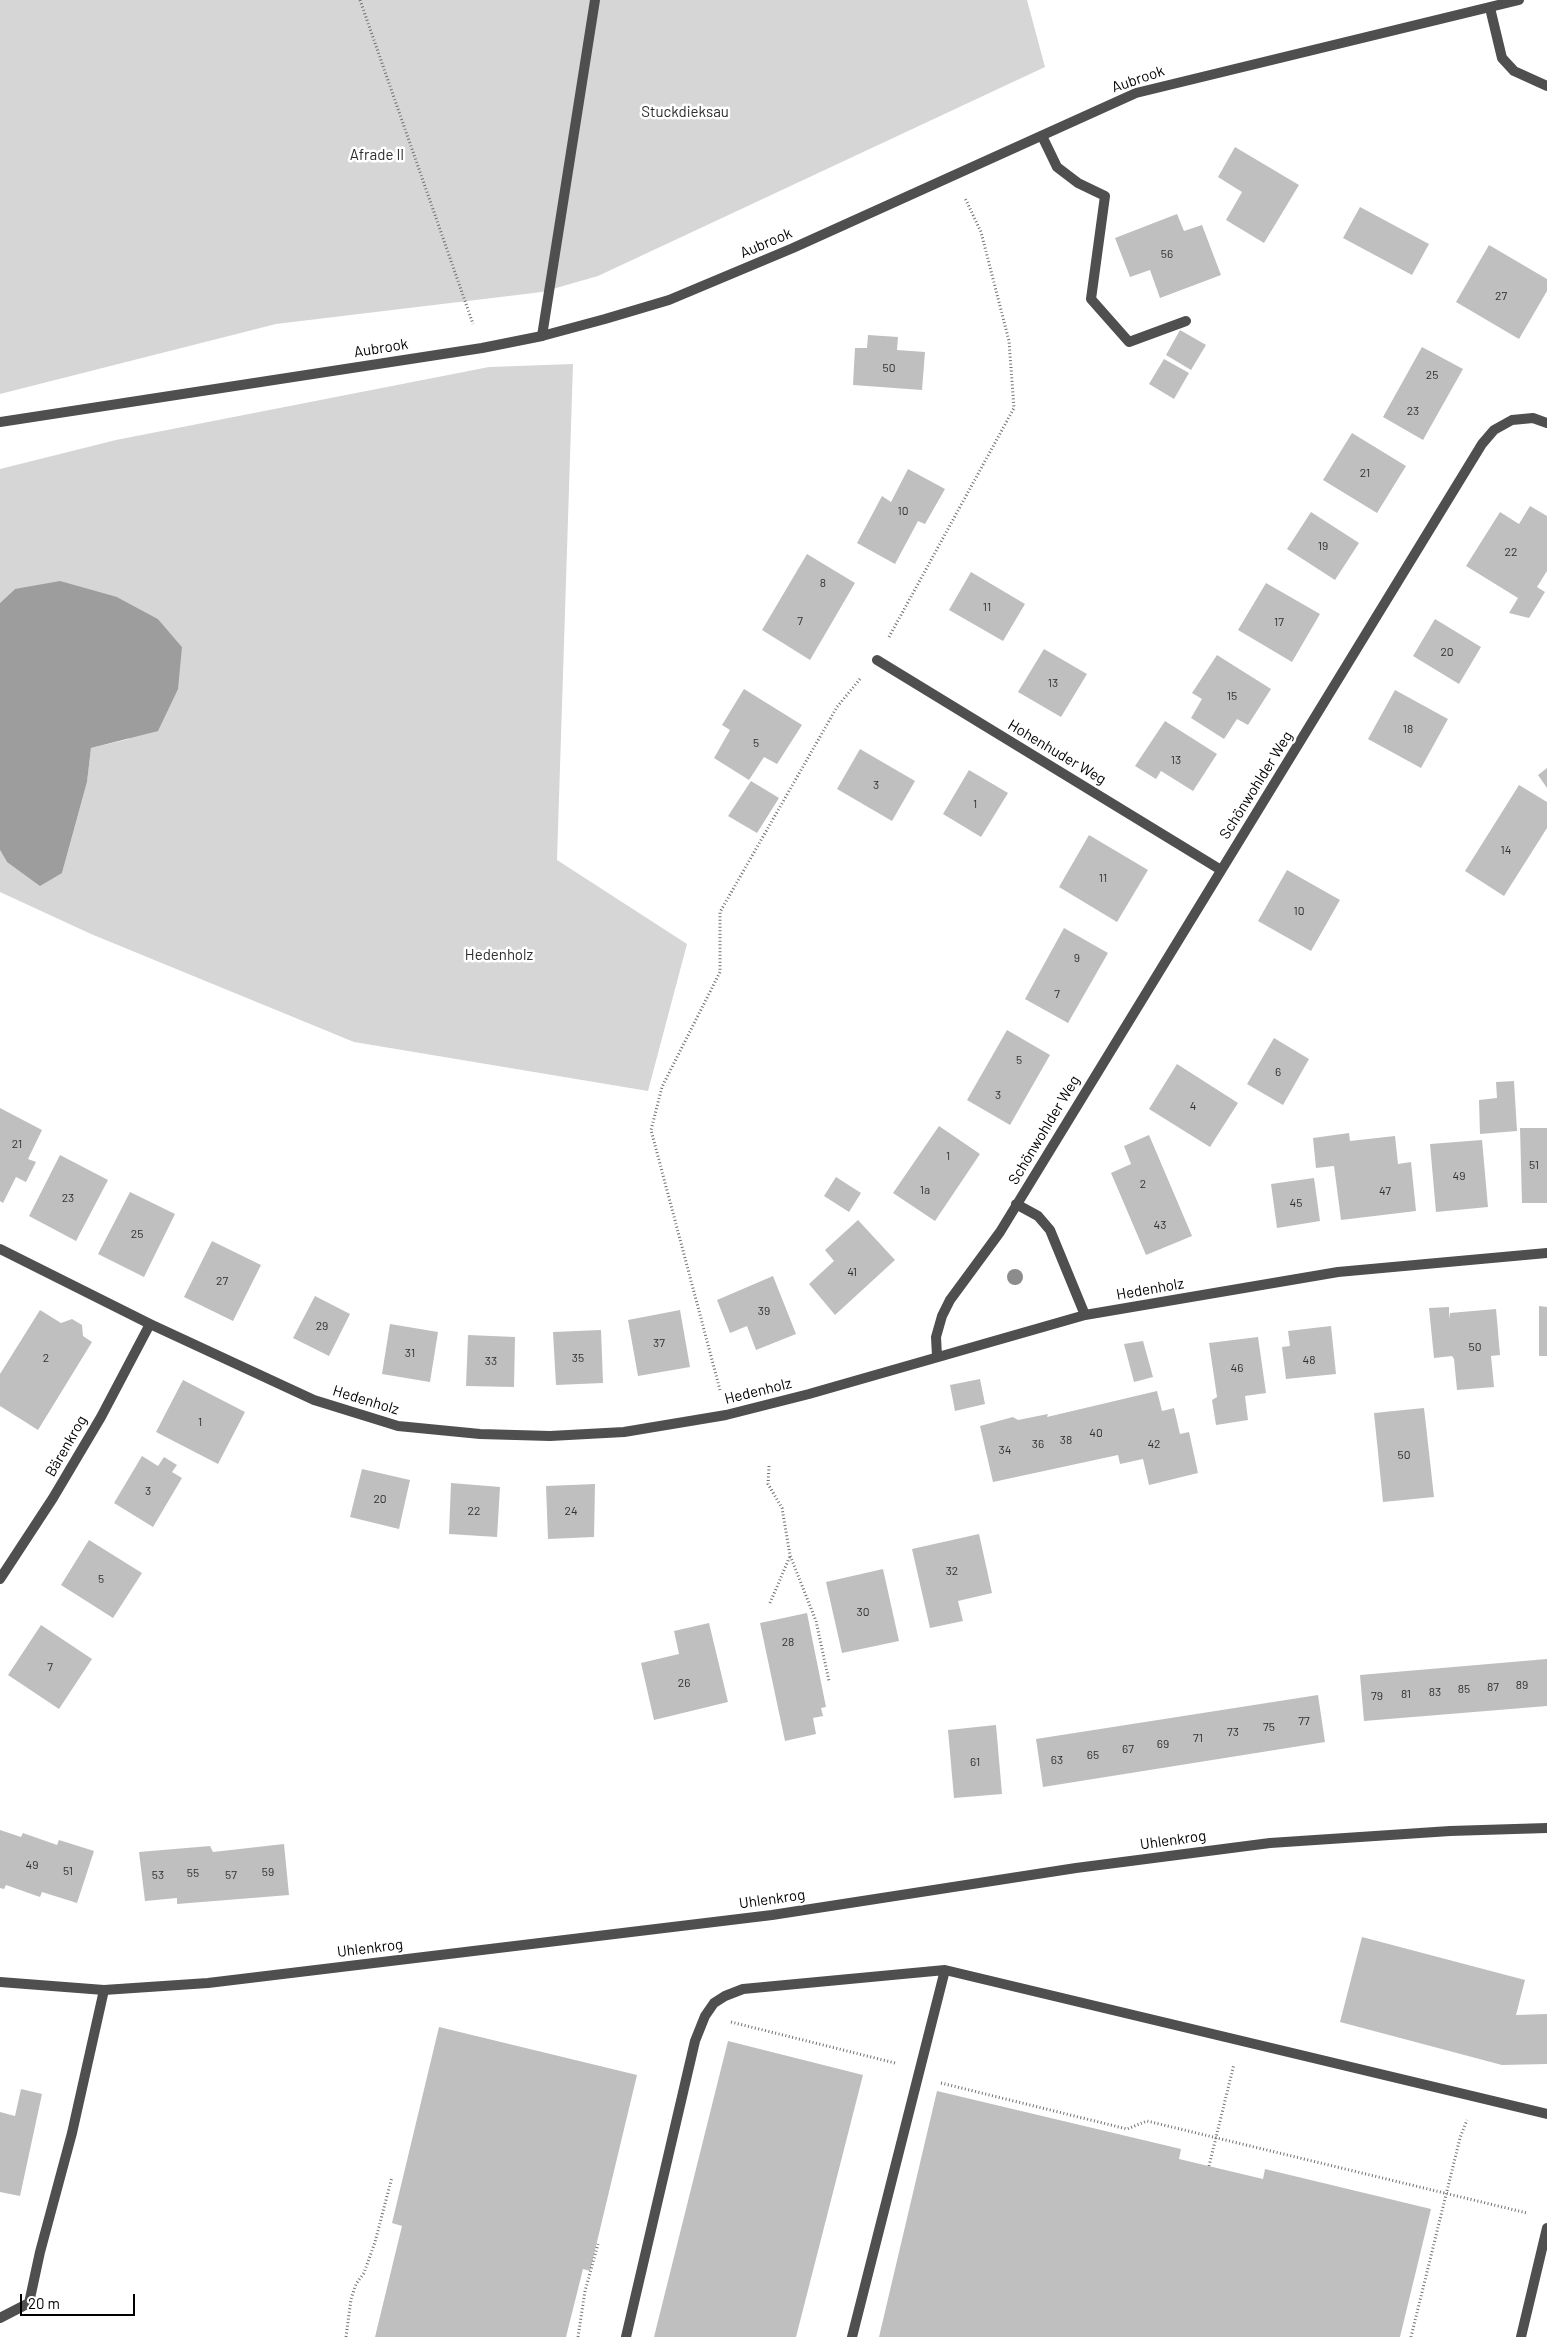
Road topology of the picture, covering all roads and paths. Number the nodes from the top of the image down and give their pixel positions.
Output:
1 (360, 0) edge
2 (595, 0) edge
3 (1519, 0) edge
4 (1490, 8) junction
5 (1547, 86) edge
6 (1042, 136) junction
7 (955, 174) junction
8 (1186, 322) dead end
9 (542, 336) junction
10 (482, 348) junction
11 (0, 422) edge
12 (1547, 423) edge
13 (877, 660) junction
14 (1221, 870) junction
15 (1016, 1204) junction
16 (0, 1249) edge
17 (1547, 1254) edge
18 (1085, 1315) junction
19 (150, 1324) junction
20 (937, 1356) junction
21 (726, 1415) junction
22 (769, 1466) dead end
23 (790, 1555) junction
24 (0, 1579) edge
25 (770, 1603) dead end
26 (829, 1681) dead end
27 (1547, 1828) edge
28 (945, 1970) junction
29 (0, 1982) edge
30 (104, 1990) junction
31 (705, 2016) junction
32 (1239, 2041) junction
33 (920, 2069) junction
34 (1472, 2096) junction
35 (1547, 2114) edge
36 (1216, 2138) junction
37 (1209, 2166) dead end
38 (392, 2177) dead end
39 (1446, 2193) junction
40 (1529, 2213) dead end
41 (1547, 2228) edge
42 (598, 2244) dead end
43 (0, 2318) edge
44 (346, 2337) edge
45 (578, 2337) edge
46 (626, 2337) edge
47 (852, 2337) edge
48 (1411, 2337) edge
49 (1521, 2337) edge

1 - 10 path
2 - 9 street
3 - 4 street, Aubrook
4 - 5 street
4 - 6 street, Aubrook
6 - 7 street, Aubrook
6 - 8 street
7 - 9 street, Aubrook
7 - 13 path
9 - 10 street, Aubrook
10 - 11 street, Aubrook
12 - 14 street, Schönwohlder Weg
13 - 14 street, Hohenhuder Weg
13 - 21 path
14 - 15 street, Schönwohlder Weg
15 - 18 street, Schönwohlder Weg
15 - 20 street, Schönwohlder Weg
16 - 19 street, Hedenholz
17 - 18 street, Hedenholz
18 - 20 street, Hedenholz
19 - 21 street, Hedenholz
19 - 24 street, Bärenkrog
20 - 21 street, Hedenholz
22 - 23 path
23 - 25 path
23 - 26 path
27 - 30 street, Uhlenkrog
28 - 31 street
28 - 32 street
28 - 33 street
29 - 30 street, Uhlenkrog
30 - 43 street
31 - 33 path
31 - 46 street
32 - 34 street
32 - 36 path
33 - 36 path
33 - 47 street
34 - 35 street
34 - 39 path
36 - 37 path
36 - 39 path
38 - 44 path
39 - 40 path
39 - 48 path
41 - 49 street
42 - 45 path

